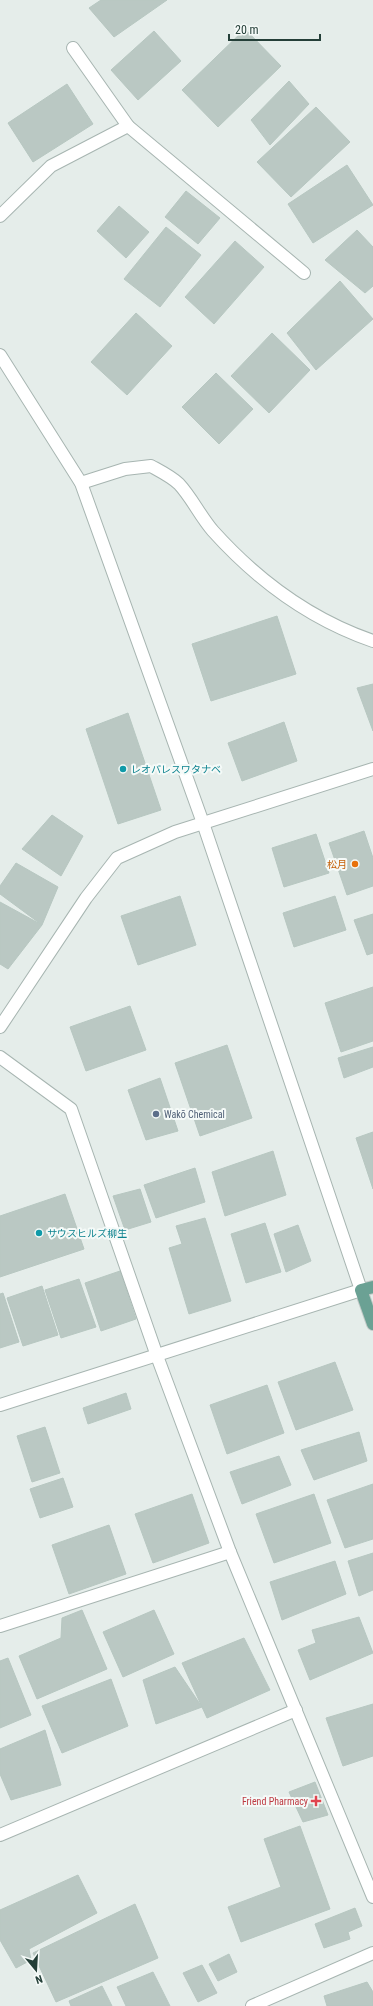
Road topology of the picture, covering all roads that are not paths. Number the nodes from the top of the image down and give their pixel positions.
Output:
1 (73, 48) dead end
2 (128, 126) junction
3 (0, 216) edge
4 (304, 272) dead end
5 (0, 355) edge
6 (81, 483) junction
7 (373, 641) edge
8 (373, 770) edge
9 (203, 823) junction
10 (0, 1027) edge
11 (0, 1057) edge
12 (367, 1289) edge
13 (373, 1324) edge
14 (157, 1356) junction
15 (0, 1405) edge
16 (230, 1552) junction
17 (0, 1626) edge
18 (296, 1710) junction
19 (0, 1835) edge
20 (373, 1897) edge
21 (373, 1954) edge
22 (252, 2006) edge

1 - 2 street
2 - 3 street
2 - 4 street
5 - 6 street
6 - 7 street
6 - 9 street
8 - 9 street
9 - 10 street
9 - 12 street
11 - 14 street
12 - 13 main road
12 - 14 street
14 - 15 street
14 - 16 street
16 - 17 street
16 - 18 street
18 - 19 street
18 - 20 street
21 - 22 street

